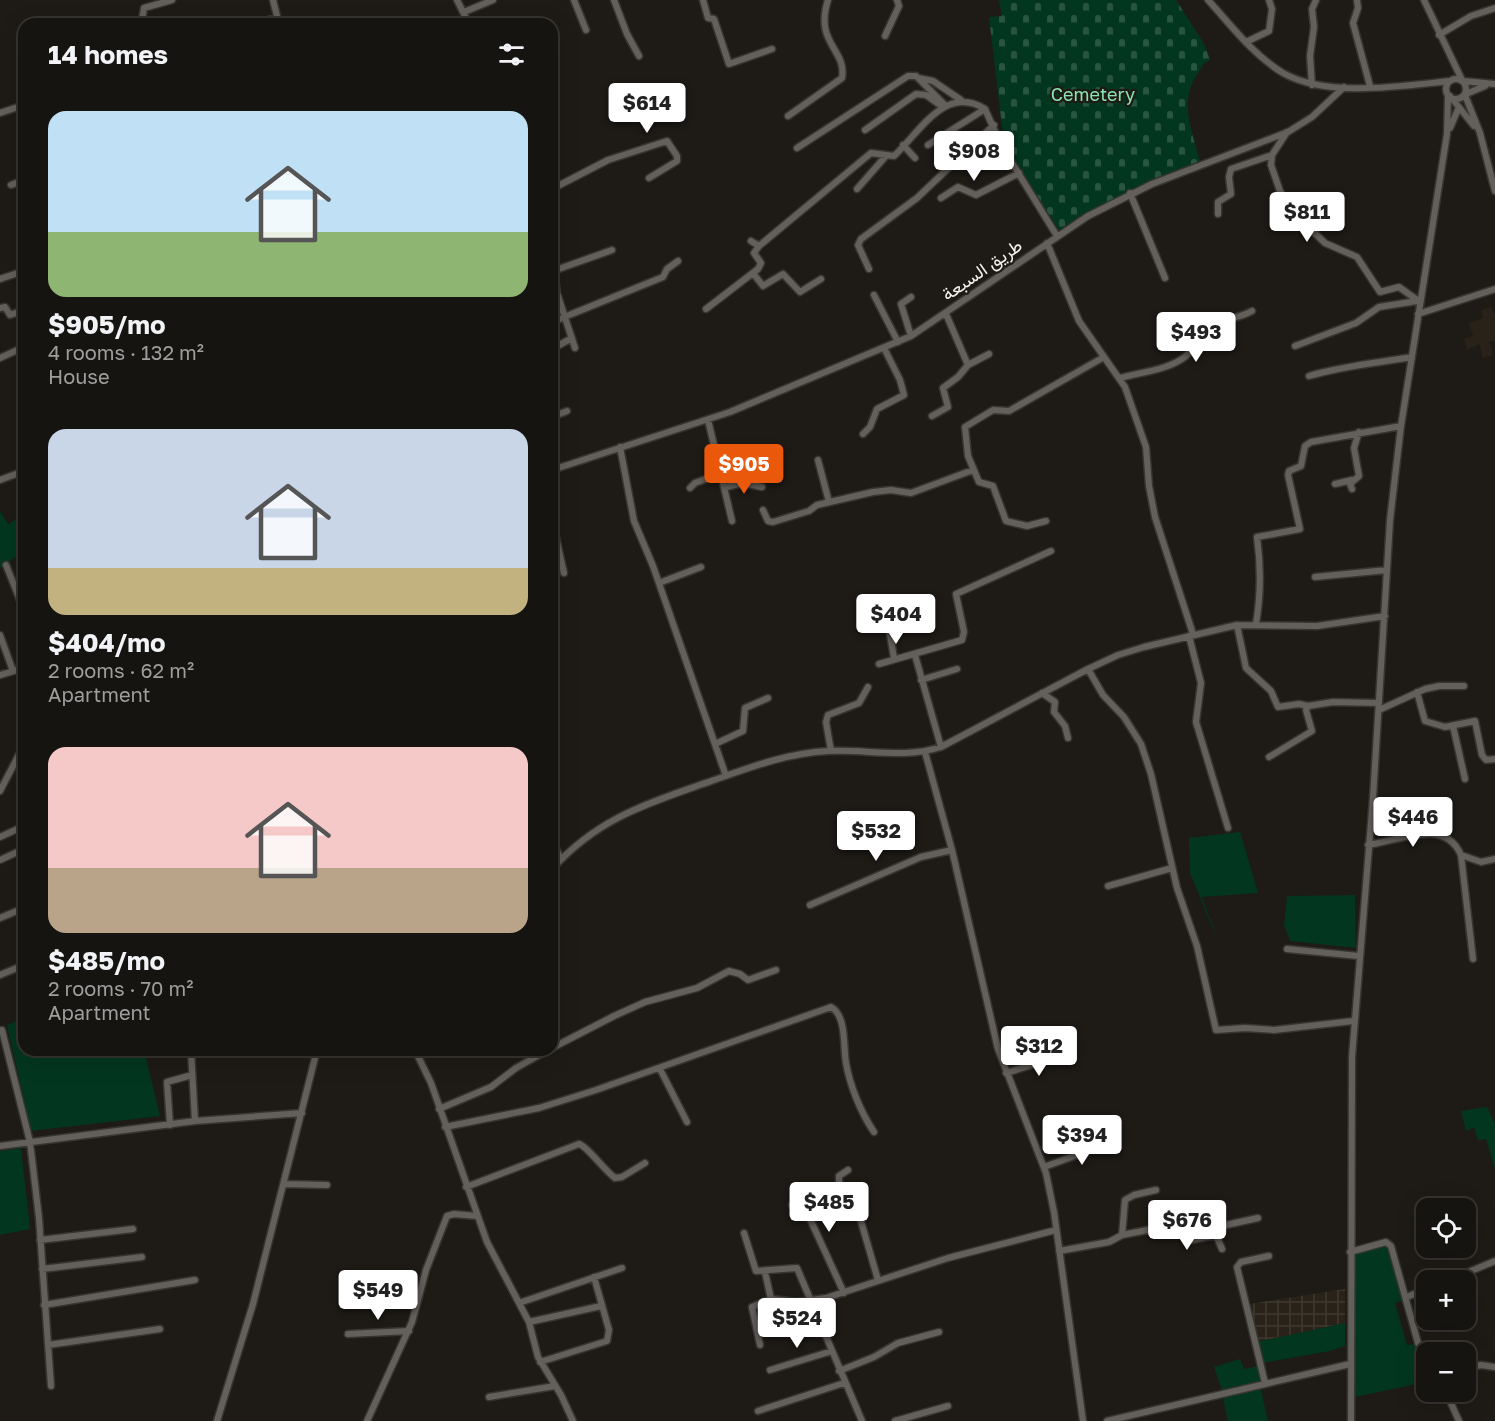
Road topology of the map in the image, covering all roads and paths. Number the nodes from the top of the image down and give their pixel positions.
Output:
1 (172, 0) edge
2 (273, 0) edge
3 (457, 0) edge
4 (493, 0) edge
5 (574, 0) edge
6 (614, 0) edge
7 (703, 0) edge
8 (828, 0) edge
9 (897, 0) edge
10 (1208, 0) edge
11 (1269, 0) edge
12 (1316, 0) edge
13 (1357, 0) edge
14 (1424, 0) edge
15 (1495, 8) edge
16 (464, 12) junction
17 (142, 18) edge
18 (278, 18) edge
19 (466, 18) edge
20 (586, 30) dead end
21 (1439, 35) junction
22 (885, 36) dead end
23 (1246, 42) junction
24 (772, 49) dead end
25 (639, 56) dead end
26 (1450, 59) junction
27 (918, 78) junction
28 (1450, 80) junction
29 (1462, 80) junction
30 (1495, 84) edge
31 (1312, 85) junction
32 (1417, 85) junction
33 (1370, 86) junction
34 (1344, 87) junction
35 (1448, 95) junction
36 (1465, 95) junction
37 (961, 100) junction
38 (944, 106) junction
39 (18, 107) edge
40 (1459, 108) junction
41 (985, 109) junction
42 (0, 113) edge
43 (788, 116) dead end
44 (994, 125) junction
45 (865, 130) dead end
46 (1288, 132) junction
47 (1448, 134) junction
48 (1482, 138) junction
49 (903, 145) junction
50 (928, 145) dead end
51 (797, 148) dead end
52 (1272, 155) junction
53 (885, 157) junction
54 (915, 158) dead end
55 (1019, 172) junction
56 (649, 178) dead end
57 (18, 182) edge
58 (11, 185) dead end
59 (558, 186) edge
60 (857, 189) dead end
61 (1495, 190) edge
62 (1130, 193) junction
63 (941, 198) dead end
64 (1218, 214) dead end
65 (1057, 236) junction
66 (751, 241) dead end
67 (1047, 243) junction
68 (759, 246) junction
69 (612, 250) dead end
70 (678, 261) dead end
71 (558, 269) edge
72 (869, 269) dead end
73 (18, 273) edge
74 (753, 273) junction
75 (1165, 278) dead end
76 (0, 279) edge
77 (821, 279) dead end
78 (1495, 289) edge
79 (558, 291) edge
80 (874, 295) dead end
81 (911, 297) dead end
82 (1419, 301) junction
83 (0, 308) edge
84 (706, 309) dead end
85 (1252, 311) dead end
86 (18, 312) edge
87 (946, 314) junction
88 (1418, 314) junction
89 (564, 316) junction
90 (558, 319) edge
91 (911, 336) junction
92 (572, 338) junction
93 (898, 342) junction
94 (558, 346) edge
95 (1295, 346) dead end
96 (575, 348) dead end
97 (884, 348) junction
98 (18, 350) edge
99 (989, 354) dead end
100 (0, 357) edge
101 (1104, 357) junction
102 (1412, 357) junction
103 (968, 365) junction
104 (1309, 376) dead end
105 (1120, 378) junction
106 (567, 411) dead end
107 (558, 415) edge
108 (932, 416) dead end
109 (708, 420) junction
110 (1401, 426) junction
111 (1359, 432) junction
112 (863, 434) dead end
113 (620, 447) junction
114 (818, 460) dead end
115 (558, 468) edge
116 (973, 470) junction
117 (18, 473) edge
118 (722, 473) junction
119 (1353, 479) junction
120 (0, 480) edge
121 (1335, 484) dead end
122 (726, 487) junction
123 (762, 487) dead end
124 (690, 488) dead end
125 (1352, 489) dead end
126 (829, 502) junction
127 (764, 510) dead end
128 (732, 521) dead end
129 (1046, 521) dead end
130 (558, 546) edge
131 (1051, 551) dead end
132 (6, 566) dead end
133 (701, 567) dead end
134 (1387, 570) junction
135 (564, 573) dead end
136 (1315, 577) dead end
137 (659, 583) junction
138 (18, 595) edge
139 (1385, 616) junction
140 (887, 617) dead end
141 (1256, 624) junction
142 (1237, 625) junction
143 (0, 635) edge
144 (1191, 635) junction
145 (915, 655) junction
146 (894, 658) junction
147 (879, 664) dead end
148 (957, 669) dead end
149 (1088, 669) junction
150 (18, 670) edge
151 (13, 671) junction
152 (0, 675) edge
153 (921, 680) junction
154 (1464, 686) dead end
155 (868, 687) dead end
156 (1418, 692) junction
157 (1042, 693) junction
158 (768, 698) dead end
159 (1308, 706) junction
160 (1379, 707) junction
161 (1454, 726) junction
162 (1068, 738) dead end
163 (714, 744) junction
164 (941, 747) junction
165 (831, 751) junction
166 (925, 752) junction
167 (18, 756) edge
168 (1269, 757) dead end
169 (1495, 759) edge
170 (726, 776) junction
171 (1465, 779) dead end
172 (0, 791) edge
173 (1228, 828) dead end
174 (18, 829) edge
175 (0, 837) edge
176 (1368, 845) junction
177 (952, 850) junction
178 (18, 852) edge
179 (558, 853) edge
180 (1461, 855) junction
181 (561, 859) junction
182 (1495, 859) edge
183 (0, 860) edge
184 (558, 862) edge
185 (1172, 868) junction
186 (1108, 886) dead end
187 (810, 905) dead end
188 (18, 910) edge
189 (0, 918) edge
190 (1287, 949) dead end
191 (1359, 956) junction
192 (1473, 959) dead end
193 (18, 968) edge
194 (776, 970) dead end
195 (0, 975) edge
196 (1353, 1021) junction
197 (2, 1030) dead end
198 (558, 1045) edge
199 (191, 1056) edge
200 (317, 1056) edge
201 (418, 1056) edge
202 (537, 1056) edge
203 (1070, 1058) dead end
204 (660, 1069) junction
205 (1006, 1073) junction
206 (192, 1075) junction
207 (439, 1109) junction
208 (302, 1113) junction
209 (195, 1120) junction
210 (687, 1122) dead end
211 (171, 1125) junction
212 (445, 1127) junction
213 (874, 1132) dead end
214 (1101, 1141) dead end
215 (30, 1142) junction
216 (0, 1146) edge
217 (645, 1163) dead end
218 (1044, 1167) junction
219 (848, 1170) dead end
220 (284, 1184) junction
221 (327, 1185) dead end
222 (466, 1187) junction
223 (1156, 1190) dead end
224 (792, 1205) dead end
225 (477, 1216) junction
226 (1258, 1218) dead end
227 (1184, 1225) junction
228 (133, 1229) dead end
229 (1056, 1230) junction
230 (744, 1233) dead end
231 (1122, 1235) junction
232 (40, 1240) junction
233 (1222, 1249) dead end
234 (1059, 1251) junction
235 (1350, 1252) junction
236 (1269, 1256) dead end
237 (142, 1257) dead end
238 (1495, 1261) edge
239 (622, 1268) dead end
240 (42, 1269) junction
241 (1473, 1270) edge
242 (765, 1272) junction
243 (594, 1277) junction
244 (195, 1280) dead end
245 (878, 1280) junction
246 (844, 1293) junction
247 (1416, 1293) edge
248 (1407, 1297) junction
249 (771, 1299) junction
250 (812, 1301) junction
251 (519, 1303) junction
252 (44, 1305) junction
253 (601, 1306) junction
254 (529, 1322) junction
255 (160, 1329) dead end
256 (409, 1331) junction
257 (939, 1332) dead end
258 (348, 1334) dead end
259 (1418, 1342) edge
260 (48, 1345) junction
261 (760, 1345) dead end
262 (832, 1351) junction
263 (540, 1362) junction
264 (1350, 1364) junction
265 (1476, 1366) edge
266 (1495, 1367) edge
267 (770, 1370) dead end
268 (839, 1371) junction
269 (844, 1383) junction
270 (1265, 1383) junction
271 (51, 1386) dead end
272 (555, 1386) junction
273 (489, 1397) dead end
274 (1450, 1402) edge
275 (948, 1406) dead end
276 (758, 1411) dead end
277 (217, 1421) edge
278 (368, 1421) edge
279 (573, 1421) edge
280 (862, 1421) edge
281 (895, 1421) edge
282 (1083, 1421) edge
283 (1107, 1421) edge
284 (1351, 1421) edge
285 (1459, 1421) edge

1 - 17 street
2 - 18 street
3 - 16 street
4 - 16 street
5 - 20 street
6 - 25 street
7 - 24 street
8 - 43 street
9 - 22 street
10 - 23 street
11 - 23 street
12 - 31 street
13 - 33 street
14 - 21 street
15 - 21 street
16 - 19 street
21 - 26 street
23 - 31 street
26 - 28 street
26 - 29 street
27 - 37 street
27 - 38 street
27 - 51 street
28 - 29 street
28 - 32 street
28 - 35 street
29 - 30 street
29 - 36 street
30 - 36 street
31 - 34 street
32 - 33 street
32 - 35 street
33 - 34 street
34 - 46 street, طريق السبعة
35 - 36 street
35 - 40 street
35 - 47 street
36 - 40 street
36 - 48 street
37 - 38 street
37 - 41 street
38 - 45 street
38 - 49 street
39 - 42 street
40 - 47 street
40 - 48 street
41 - 44 street
41 - 50 street
44 - 55 street
44 - 72 street
46 - 52 street
46 - 62 street, طريق السبعة
47 - 82 street
48 - 61 street
49 - 53 street
49 - 54 street
52 - 64 street
52 - 82 street
53 - 60 street
53 - 68 street
55 - 63 street
55 - 65 street
56 - 59 street
57 - 58 street
62 - 65 street, طريق السبعة
62 - 75 street
65 - 67 street, طريق السبعة
66 - 68 street
67 - 87 street, طريق السبعة
67 - 101 street
68 - 74 street
69 - 71 street
70 - 89 street
73 - 76 street
74 - 77 street
74 - 84 street
78 - 88 street
79 - 89 street
80 - 93 street
81 - 91 street
82 - 88 street
82 - 95 street
83 - 86 street
85 - 105 street
87 - 91 street, طريق السبعة
87 - 103 street
88 - 102 street
89 - 90 street
89 - 92 street
91 - 93 street, طريق السبعة
92 - 94 street
92 - 96 street
93 - 97 street, طريق السبعة
97 - 109 street, طريق السبعة
97 - 112 street
98 - 100 street
99 - 103 street
101 - 105 street
101 - 116 street
102 - 104 street
102 - 110 street
103 - 108 street
105 - 144 street
106 - 107 street
109 - 113 street, طريق السبعة
109 - 118 street
110 - 111 street
110 - 134 street
111 - 119 street
111 - 141 street
113 - 115 street, طريق السبعة
113 - 137 street
114 - 126 street
116 - 126 street
116 - 129 street
117 - 120 street
118 - 122 street
118 - 124 street
119 - 121 street
119 - 125 street
122 - 123 street
122 - 128 street
126 - 127 street
130 - 135 street
131 - 145 street
132 - 138 street
133 - 137 street
134 - 136 street
134 - 139 street
137 - 163 street
139 - 141 street
139 - 160 street
140 - 146 street
141 - 142 street
142 - 144 street
142 - 159 street
143 - 151 street
144 - 149 street
144 - 173 street
145 - 146 street
145 - 153 street
146 - 147 street
148 - 153 street
149 - 157 street
149 - 185 street
150 - 151 street
151 - 152 street
153 - 164 street
154 - 156 street
155 - 165 street
156 - 160 street
156 - 161 street
157 - 162 street
157 - 164 street
158 - 163 street
159 - 160 street
159 - 168 street
160 - 176 street
161 - 169 street
161 - 171 street
163 - 170 street
164 - 166 street
165 - 166 street
165 - 170 street
166 - 177 street
167 - 172 street
170 - 181 street
174 - 175 street
176 - 180 street
176 - 191 street
177 - 187 street
177 - 205 street
178 - 183 street
179 - 181 street
180 - 182 street
180 - 192 street
181 - 184 street
185 - 186 street
185 - 196 street
188 - 189 street
190 - 191 street
191 - 196 street
193 - 195 street
194 - 198 street
196 - 235 street
197 - 215 street
199 - 206 street
200 - 208 street
201 - 207 street
202 - 207 street
203 - 205 street
204 - 210 street
204 - 212 street
204 - 213 street
205 - 218 street
206 - 209 street
206 - 211 street
207 - 212 street
208 - 209 street
208 - 220 street
209 - 211 street
211 - 215 street
212 - 222 street
214 - 218 street
215 - 216 street
215 - 232 street
217 - 222 street
218 - 229 street
219 - 245 street
220 - 221 street
220 - 277 street
222 - 225 street
223 - 231 street
224 - 246 street
225 - 251 street
225 - 256 street
226 - 227 street
227 - 231 street
227 - 233 street
228 - 232 street
229 - 234 street
229 - 245 street
230 - 242 street
231 - 234 street
232 - 240 street
234 - 282 street
235 - 248 street
235 - 264 street
236 - 270 street
237 - 240 street
238 - 241 street
239 - 243 street
240 - 252 street
242 - 249 street
242 - 250 street
243 - 251 street
243 - 253 street
244 - 252 street
245 - 246 street
246 - 250 street
247 - 248 street
248 - 259 street
249 - 250 street
249 - 261 street
250 - 262 street
251 - 254 street
252 - 260 street
253 - 254 street
253 - 263 street
254 - 263 street
255 - 260 street
256 - 258 street
256 - 278 street
257 - 268 street
260 - 271 street
262 - 267 street
262 - 268 street
263 - 272 street
264 - 270 street
264 - 284 street
265 - 266 street
268 - 269 street
269 - 276 street
269 - 280 street
270 - 283 street
272 - 273 street
272 - 279 street
274 - 285 street
275 - 281 street

